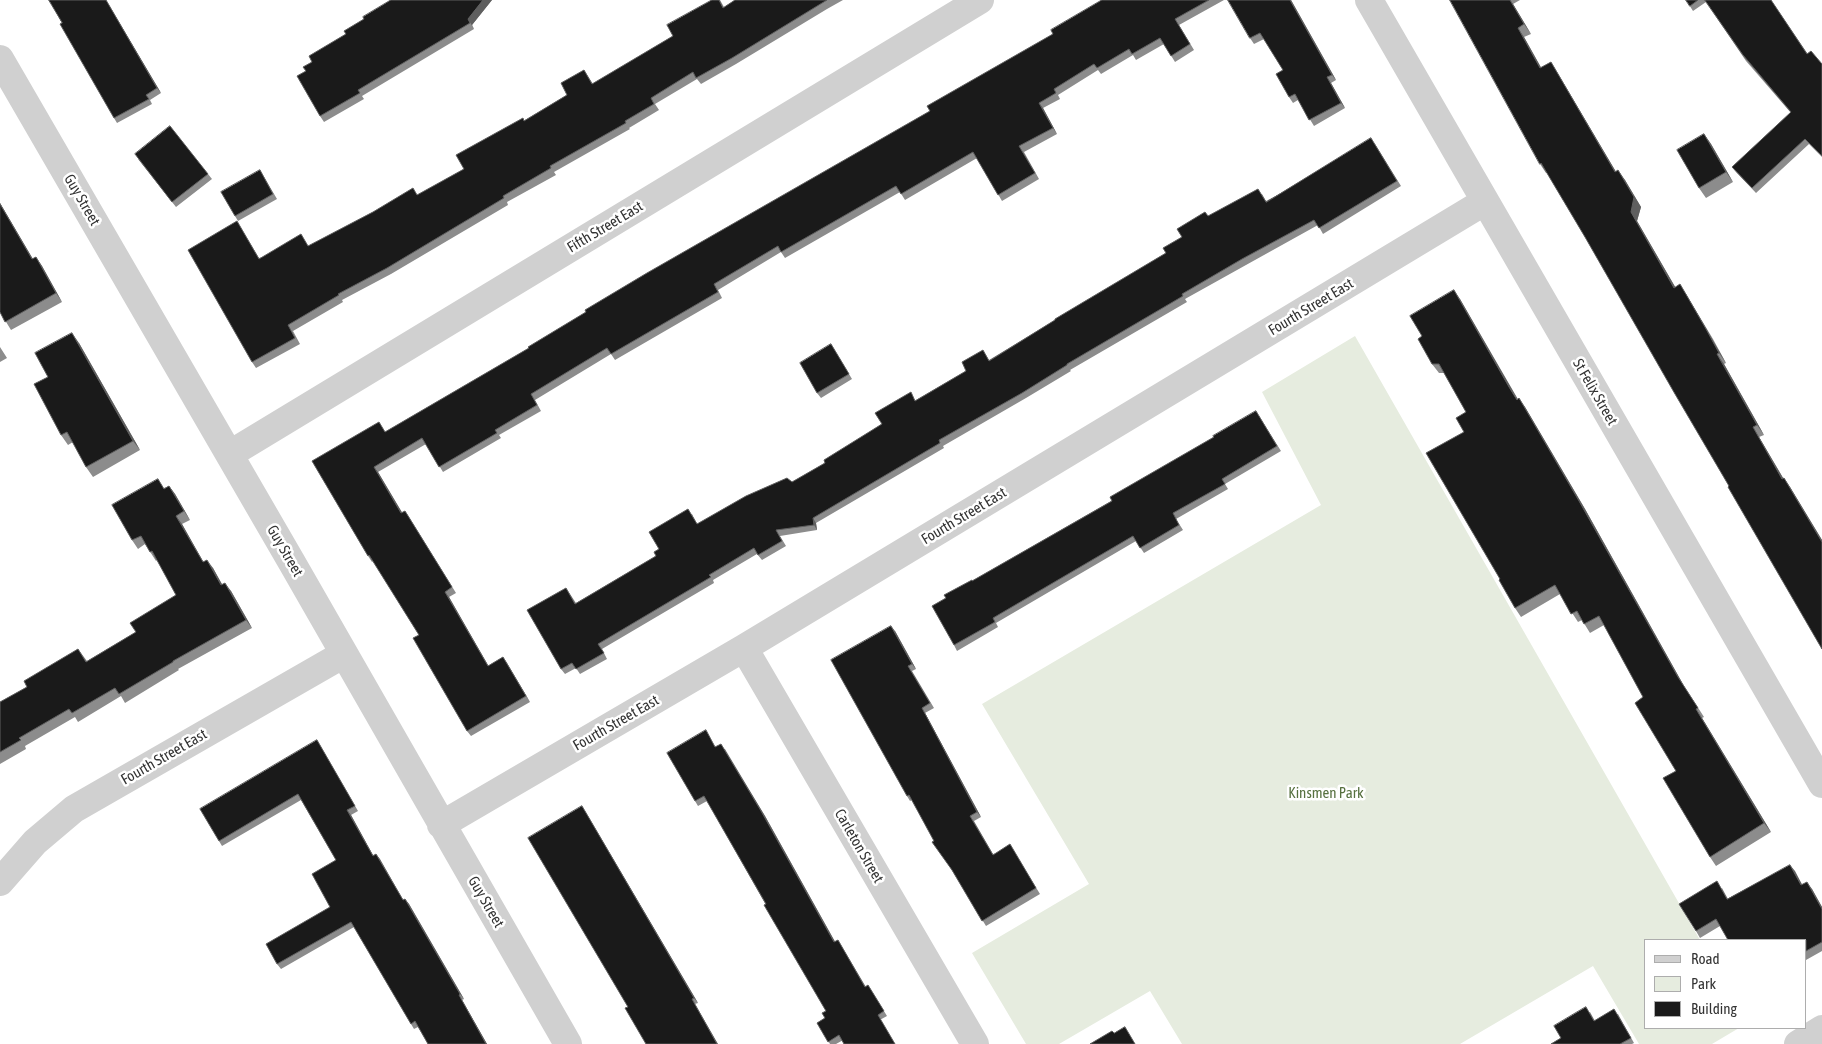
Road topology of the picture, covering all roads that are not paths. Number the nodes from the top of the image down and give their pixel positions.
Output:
1 (980, 0) edge
2 (1369, 0) edge
3 (0, 59) edge
4 (1484, 202) junction
5 (230, 454) junction
6 (744, 648) junction
7 (344, 654) junction
8 (1822, 784) edge
9 (441, 825) junction
10 (0, 882) edge
11 (1822, 1030) edge
12 (568, 1044) edge
13 (974, 1044) edge
14 (1798, 1044) edge

1 - 5 street, Fifth Street East
2 - 4 street, St Felix Street
3 - 5 street, Guy Street
4 - 6 street, Fourth Street East
4 - 8 street, St Felix Street
5 - 7 street, Guy Street
6 - 9 street, Fourth Street East
6 - 13 street, Carleton Street
7 - 9 street, Guy Street
7 - 10 street, Fourth Street East
9 - 12 street, Guy Street
11 - 14 street

